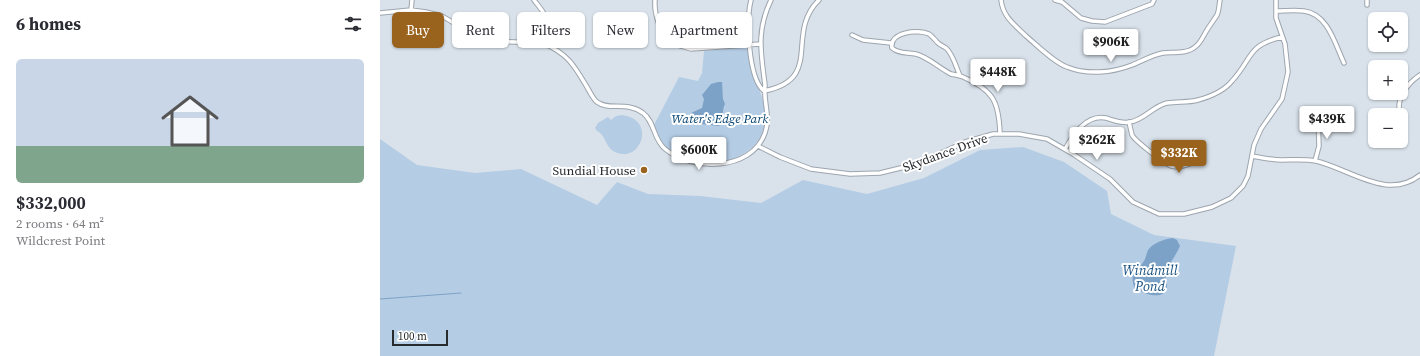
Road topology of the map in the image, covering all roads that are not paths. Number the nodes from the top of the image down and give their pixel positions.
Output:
1 (412, 0) edge
2 (534, 0) edge
3 (655, 0) edge
4 (750, 0) edge
5 (771, 0) edge
6 (819, 0) edge
7 (1001, 0) edge
8 (1055, 0) edge
9 (1154, 0) edge
10 (1220, 0) edge
11 (1276, 0) edge
12 (1367, 0) edge
13 (1367, 6) dead end
14 (411, 10) junction
15 (1276, 11) junction
16 (543, 12) edge
17 (749, 12) edge
18 (380, 13) edge
19 (656, 13) edge
20 (852, 35) dead end
21 (1282, 36) junction
22 (517, 42) edge
23 (891, 43) junction
24 (752, 44) edge
25 (760, 44) junction
26 (553, 48) edge
27 (688, 48) edge
28 (702, 48) edge
29 (749, 48) edge
30 (1344, 63) dead end
31 (1420, 75) edge
32 (960, 76) junction
33 (764, 91) junction
34 (1399, 108) edge
35 (1318, 118) dead end
36 (1129, 122) junction
37 (1000, 134) junction
38 (758, 146) junction
39 (1065, 149) junction
40 (1252, 156) junction
41 (1160, 158) junction
42 (1315, 161) junction
43 (1420, 175) edge

1 - 14 street
2 - 16 street
3 - 19 street
4 - 17 street
5 - 25 street
6 - 33 street
7 - 10 street
8 - 9 street
11 - 15 street, Skydance Drive
12 - 13 street
14 - 18 street
14 - 22 street
15 - 21 street, Skydance Drive
15 - 30 street
20 - 23 street
21 - 36 street
21 - 40 street, Skydance Drive
23 - 32 street
23 - 32 street
24 - 25 street
25 - 33 street
26 - 38 street
27 - 28 street
29 - 33 street
31 - 34 street
32 - 37 street
33 - 38 street
35 - 42 street
36 - 39 street
36 - 41 street
37 - 38 street, Skydance Drive
37 - 39 street, Skydance Drive
39 - 40 street, Skydance Drive
40 - 42 street
41 - 41 street
42 - 43 street

